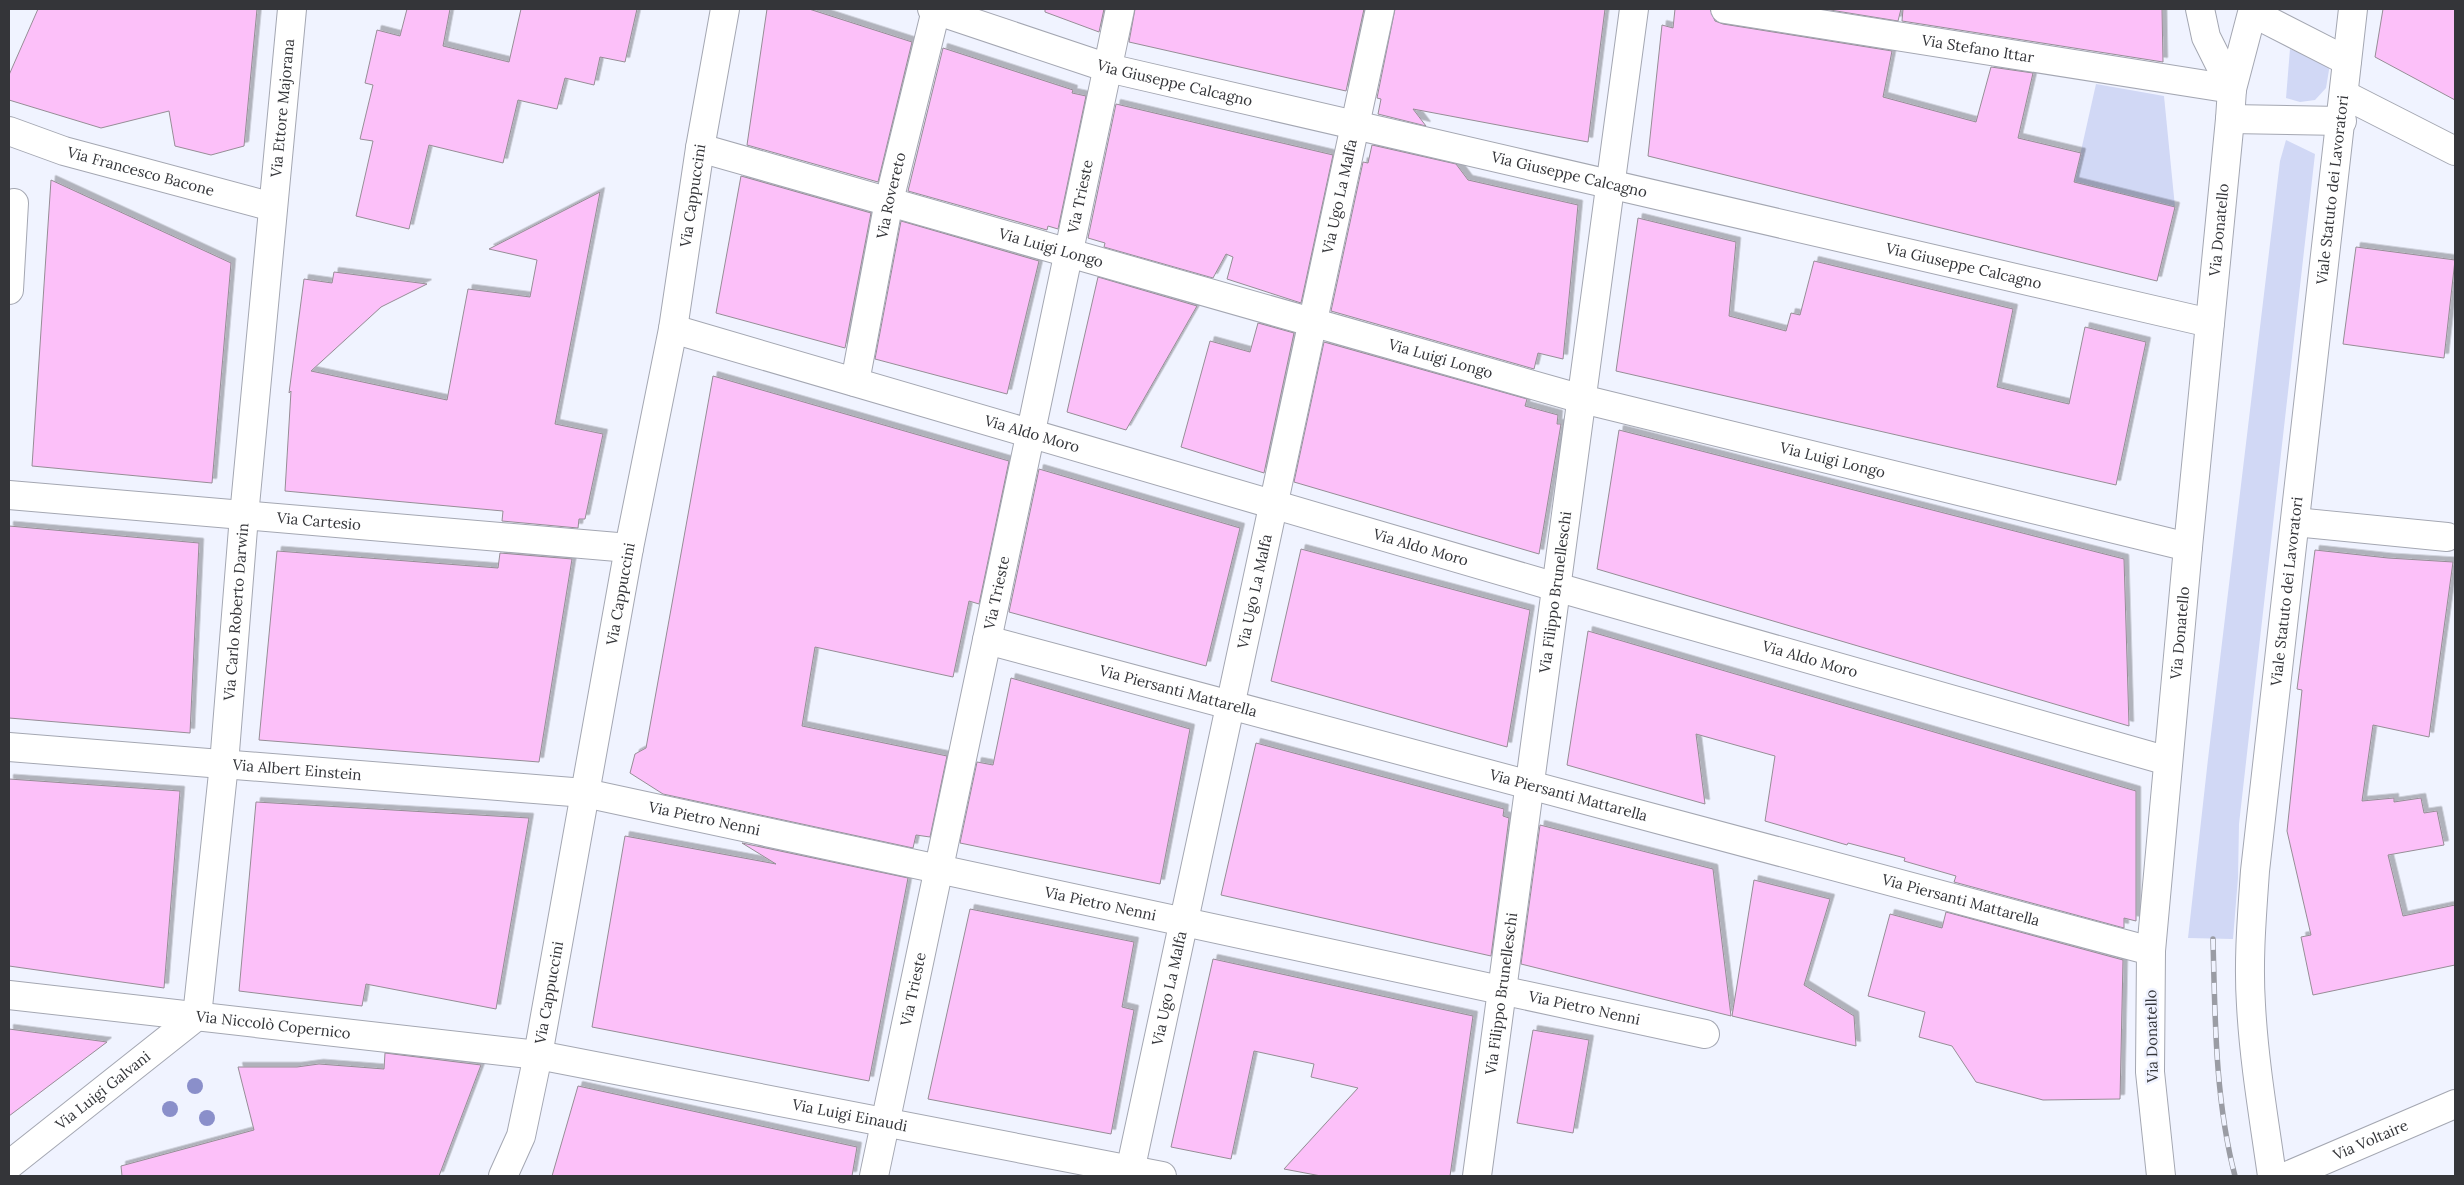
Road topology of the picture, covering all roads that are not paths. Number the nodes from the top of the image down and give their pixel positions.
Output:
1 (292, 9) edge
2 (725, 9) edge
3 (934, 9) edge
4 (1120, 9) edge
5 (1380, 9) edge
6 (1634, 9) edge
7 (1725, 9) edge
8 (2200, 9) edge
9 (2354, 9) edge
10 (2253, 11) edge
11 (993, 19) edge
12 (2347, 61) junction
13 (1108, 68) junction
14 (2232, 89) junction
15 (2344, 108) junction
16 (2230, 119) junction
17 (1355, 125) junction
18 (9, 131) edge
19 (700, 148) junction
20 (2455, 152) edge
21 (1611, 184) junction
22 (889, 202) junction
23 (14, 204) dead end
24 (273, 207) junction
25 (1068, 253) junction
26 (10, 258) edge
27 (9, 290) edge
28 (1313, 322) junction
29 (2210, 323) junction
30 (674, 329) junction
31 (855, 382) junction
32 (1582, 399) junction
33 (1030, 434) junction
34 (9, 495) edge
35 (1274, 504) junction
36 (244, 516) junction
37 (2295, 522) junction
38 (2447, 537) dead end
39 (2188, 547) junction
40 (629, 548) junction
41 (1556, 587) junction
42 (987, 640) junction
43 (1230, 705) junction
44 (9, 747) edge
45 (2168, 761) junction
46 (224, 764) junction
47 (1530, 786) junction
48 (585, 793) junction
49 (939, 871) junction
50 (1184, 923) junction
51 (2151, 950) junction
52 (1502, 991) junction
53 (9, 995) edge
54 (197, 1016) junction
55 (1705, 1034) dead end
56 (538, 1055) junction
57 (2455, 1104) edge
58 (886, 1121) junction
59 (9, 1166) edge
60 (1130, 1173) edge
61 (503, 1176) edge
62 (874, 1176) edge
63 (1162, 1176) edge
64 (1477, 1176) edge
65 (2161, 1176) edge
66 (2272, 1176) edge
67 (2287, 1176) edge

1 - 24 street, Via Ettore Majorana
2 - 19 street, Via Cappuccini
3 - 11 street, Via Giuseppe Calcagno
3 - 22 street, Via Rovereto
4 - 13 street, Via Trieste
5 - 17 street, Via Ugo La Malfa
6 - 21 street, Via Filippo Brunelleschi
7 - 14 street, Via Stefano Ittar
8 - 14 street
9 - 12 street, Viale Statuto dei Lavoratori
10 - 12 street
10 - 14 street, Via Donatello
11 - 13 street, Via Giuseppe Calcagno
12 - 15 street, Viale Statuto dei Lavoratori
13 - 17 street, Via Giuseppe Calcagno
13 - 25 street, Via Trieste
14 - 16 street, Via Donatello
15 - 16 street
15 - 20 street
15 - 37 street, Viale Statuto dei Lavoratori
16 - 29 street, Via Donatello
17 - 21 street, Via Giuseppe Calcagno
17 - 28 street, Via Ugo La Malfa
18 - 24 street, Via Francesco Bacone
19 - 22 street, Via Luigi Longo
19 - 30 street, Via Cappuccini
21 - 29 street, Via Giuseppe Calcagno
21 - 32 street, Via Filippo Brunelleschi
22 - 25 street, Via Luigi Longo
22 - 31 street, Via Rovereto
23 - 26 street
24 - 36 street, Via Carlo Roberto Darwin
25 - 28 street, Via Luigi Longo
25 - 33 street, Via Trieste
26 - 27 street
28 - 32 street, Via Luigi Longo
28 - 35 street, Via Ugo La Malfa
29 - 39 street, Via Donatello
30 - 31 street, Via Aldo Moro
30 - 40 street, Via Cappuccini
31 - 33 street, Via Aldo Moro
32 - 39 street, Via Luigi Longo
32 - 41 street, Via Filippo Brunelleschi
33 - 35 street, Via Aldo Moro
33 - 42 street, Via Trieste
34 - 36 street, Via Cartesio
35 - 41 street, Via Aldo Moro
35 - 43 street, Via Ugo La Malfa
36 - 40 street, Via Cartesio
36 - 46 street, Via Carlo Roberto Darwin
37 - 38 street
37 - 66 street, Viale Statuto dei Lavoratori
39 - 45 street, Via Donatello
40 - 48 street, Via Cappuccini
41 - 45 street, Via Aldo Moro
41 - 47 street, Via Filippo Brunelleschi
42 - 43 street, Via Piersanti Mattarella
42 - 49 street, Via Trieste
43 - 47 street, Via Piersanti Mattarella
43 - 50 street, Via Ugo La Malfa
44 - 46 street, Via Albert Einstein
45 - 51 street, Via Donatello
46 - 48 street, Via Albert Einstein
46 - 54 street, Via Carlo Roberto Darwin
47 - 51 street, Via Piersanti Mattarella
47 - 52 street, Via Filippo Brunelleschi
48 - 49 street, Via Pietro Nenni
48 - 56 street, Via Cappuccini
49 - 50 street, Via Pietro Nenni
49 - 58 street, Via Trieste
50 - 52 street, Via Pietro Nenni
50 - 60 street, Via Ugo La Malfa
51 - 65 street, Via Donatello
52 - 55 street, Via Pietro Nenni
52 - 64 street, Via Filippo Brunelleschi
53 - 54 street, Via Niccolò Copernico
54 - 56 street, Via Niccolò Copernico
54 - 59 street, Via Luigi Galvani
56 - 58 street, Via Luigi Einaudi
56 - 61 street, Via Cappuccini
57 - 67 street, Via Voltaire
58 - 60 street, Via Luigi Einaudi
58 - 62 street, Via Trieste
60 - 63 street, Via Luigi Einaudi

